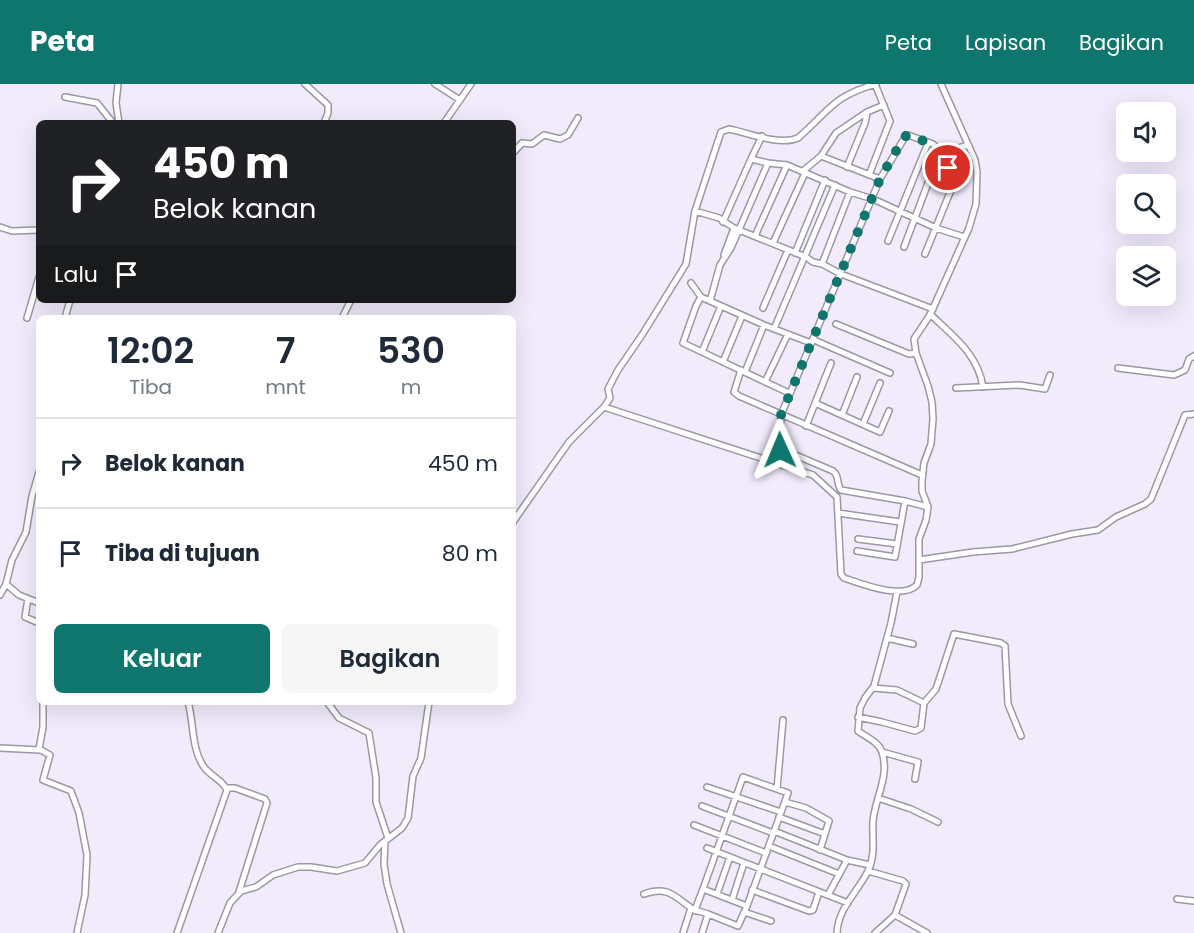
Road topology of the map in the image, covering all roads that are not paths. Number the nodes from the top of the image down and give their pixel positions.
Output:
1 (118, 84) edge
2 (304, 84) edge
3 (435, 84) edge
4 (471, 84) edge
5 (876, 84) edge
6 (941, 84) edge
7 (65, 97) dead end
8 (460, 100) junction
9 (885, 105) junction
10 (867, 112) junction
11 (578, 118) dead end
12 (111, 120) edge
13 (119, 120) edge
14 (325, 120) edge
15 (447, 120) edge
16 (762, 136) junction
17 (928, 143) junction
18 (968, 145) junction
19 (516, 149) edge
20 (941, 152) junction
21 (821, 156) junction
22 (751, 159) junction
23 (768, 164) junction
24 (787, 165) junction
25 (847, 167) junction
26 (804, 172) junction
27 (869, 175) junction
28 (880, 179) junction
29 (825, 180) junction
30 (835, 185) junction
31 (850, 192) junction
32 (873, 199) junction
33 (695, 210) junction
34 (901, 212) junction
35 (915, 218) junction
36 (723, 222) junction
37 (0, 227) edge
38 (936, 228) junction
39 (737, 229) junction
40 (36, 230) edge
41 (755, 236) junction
42 (964, 237) junction
43 (888, 241) dead end
44 (772, 243) junction
45 (904, 247) dead end
46 (788, 250) junction
47 (795, 253) junction
48 (925, 254) dead end
49 (806, 257) junction
50 (822, 264) junction
51 (842, 274) junction
52 (691, 284) dead end
53 (36, 287) edge
54 (701, 297) junction
55 (710, 301) junction
56 (721, 306) junction
57 (763, 308) dead end
58 (932, 311) junction
59 (742, 316) junction
60 (27, 318) dead end
61 (836, 324) dead end
62 (764, 325) junction
63 (774, 329) junction
64 (788, 334) junction
65 (813, 341) junction
66 (702, 352) junction
67 (916, 352) junction
68 (1194, 356) edge
69 (723, 362) junction
70 (831, 363) dead end
71 (1118, 368) dead end
72 (743, 371) junction
73 (890, 373) dead end
74 (1050, 375) dead end
75 (857, 377) dead end
76 (765, 382) junction
77 (880, 383) dead end
78 (983, 387) junction
79 (956, 388) dead end
80 (789, 393) junction
81 (815, 403) junction
82 (604, 407) junction
83 (889, 411) dead end
84 (1194, 414) edge
85 (781, 415) junction
86 (842, 415) junction
87 (863, 424) junction
88 (806, 426) junction
89 (922, 475) junction
90 (36, 482) edge
91 (904, 501) junction
92 (928, 507) junction
93 (838, 513) junction
94 (516, 518) edge
95 (900, 522) junction
96 (858, 538) dead end
97 (897, 544) junction
98 (857, 551) dead end
99 (919, 560) junction
100 (6, 584) junction
101 (897, 592) junction
102 (0, 595) edge
103 (28, 599) junction
104 (36, 602) edge
105 (36, 622) edge
106 (887, 638) junction
107 (913, 644) dead end
108 (873, 688) junction
109 (924, 703) junction
110 (43, 705) edge
111 (189, 705) edge
112 (329, 705) edge
113 (429, 705) edge
114 (858, 717) junction
115 (783, 720) dead end
116 (1021, 736) dead end
117 (0, 748) edge
118 (40, 750) junction
119 (882, 752) junction
120 (915, 779) dead end
121 (707, 787) dead end
122 (227, 788) junction
123 (777, 789) junction
124 (736, 797) junction
125 (878, 798) junction
126 (785, 802) junction
127 (702, 806) dead end
128 (780, 814) junction
129 (729, 816) junction
130 (938, 822) dead end
131 (694, 825) dead end
132 (774, 832) junction
133 (825, 834) junction
134 (722, 835) junction
135 (387, 839) junction
136 (707, 848) dead end
137 (767, 850) junction
138 (820, 850) junction
139 (716, 851) junction
140 (730, 857) junction
141 (847, 860) junction
142 (744, 863) junction
143 (869, 868) junction
144 (760, 869) junction
145 (839, 874) junction
146 (704, 889) junction
147 (752, 890) junction
148 (819, 892) junction
149 (238, 894) junction
150 (644, 894) dead end
151 (717, 894) junction
152 (828, 895) junction
153 (1177, 899) dead end
154 (732, 900) junction
155 (1194, 901) edge
156 (848, 903) junction
157 (693, 909) junction
158 (746, 909) junction
159 (708, 914) junction
160 (895, 915) junction
161 (771, 921) dead end
162 (77, 933) edge
163 (177, 933) edge
164 (218, 933) edge
165 (401, 933) edge
166 (683, 933) edge
167 (702, 933) edge
168 (837, 933) edge
169 (875, 933) edge
170 (927, 933) edge

1 - 13 street
2 - 14 street
3 - 8 street
4 - 8 street
5 - 9 street
5 - 16 street
6 - 18 street
7 - 12 street
8 - 15 street
9 - 10 street
9 - 27 street
10 - 21 street
10 - 25 street
11 - 19 street
16 - 22 street
16 - 33 street
17 - 20 street
17 - 28 street
17 - 34 street
18 - 20 street
18 - 42 street
20 - 35 street
20 - 38 street
21 - 25 street
21 - 26 street
22 - 23 street
22 - 36 street
23 - 24 street
23 - 39 street
24 - 26 street
24 - 41 street
25 - 27 street
26 - 29 street
26 - 44 street
27 - 28 street
28 - 32 street
29 - 30 street
29 - 47 street
30 - 31 street
30 - 49 street
31 - 32 street
31 - 50 street
32 - 34 street
32 - 51 street
33 - 36 street
33 - 82 street
34 - 35 street
34 - 43 street
35 - 38 street
35 - 45 street
36 - 39 street
37 - 40 street
38 - 42 street
38 - 48 street
39 - 41 street
39 - 55 street
41 - 44 street
42 - 58 street
44 - 46 street
46 - 47 street
46 - 57 street
47 - 49 street
49 - 50 street
49 - 63 street
50 - 51 street
51 - 58 street
51 - 65 street
52 - 54 street
53 - 60 street
54 - 55 street
54 - 66 street
55 - 56 street
56 - 59 street
56 - 66 street
58 - 67 street
58 - 78 street
59 - 62 street
59 - 69 street
61 - 67 street
62 - 63 street
62 - 72 street
63 - 64 street
64 - 65 street
64 - 76 street
65 - 73 street
65 - 80 street
66 - 69 street
67 - 89 street
68 - 71 street
69 - 72 street
70 - 81 street
72 - 76 street
72 - 85 street
74 - 78 street
75 - 86 street
76 - 80 street
77 - 87 street
78 - 79 street
80 - 85 street
81 - 86 street
81 - 88 street
82 - 93 street
82 - 94 street
83 - 87 street
84 - 99 street
85 - 88 street
85 - 91 street
86 - 87 street
88 - 89 street
89 - 92 street
90 - 100 street
91 - 92 street
91 - 95 street
92 - 99 street
93 - 95 street
93 - 101 street
95 - 97 street
96 - 97 street
97 - 98 street
99 - 101 street
100 - 102 street
100 - 103 street
101 - 106 street
103 - 104 street
103 - 105 street
106 - 107 street
106 - 108 street
108 - 109 street
108 - 114 street
109 - 114 street
109 - 116 street
110 - 118 street
111 - 122 street
112 - 135 street
113 - 135 street
114 - 119 street
115 - 123 street
117 - 118 street
118 - 162 street
119 - 120 street
119 - 125 street
121 - 124 street
122 - 149 street
122 - 163 street
123 - 124 street
123 - 126 street
124 - 128 street
124 - 129 street
125 - 130 street
125 - 143 street
126 - 128 street
126 - 133 street
127 - 129 street
128 - 132 street
128 - 133 street
129 - 132 street
129 - 134 street
131 - 134 street
132 - 137 street
132 - 138 street
133 - 138 street
134 - 137 street
134 - 139 street
135 - 149 street
135 - 165 street
136 - 139 street
137 - 144 street
137 - 145 street
138 - 141 street
139 - 140 street
139 - 146 street
140 - 142 street
140 - 151 street
141 - 143 street
141 - 145 street
142 - 144 street
142 - 154 street
143 - 156 street
143 - 160 street
144 - 147 street
144 - 148 street
145 - 152 street
146 - 151 street
146 - 157 street
147 - 148 street
147 - 158 street
148 - 152 street
149 - 164 street
150 - 157 street
151 - 154 street
152 - 156 street
153 - 155 street
154 - 158 street
156 - 168 street
157 - 159 street
157 - 166 street
158 - 159 street
158 - 161 street
159 - 167 street
160 - 169 street
160 - 170 street

